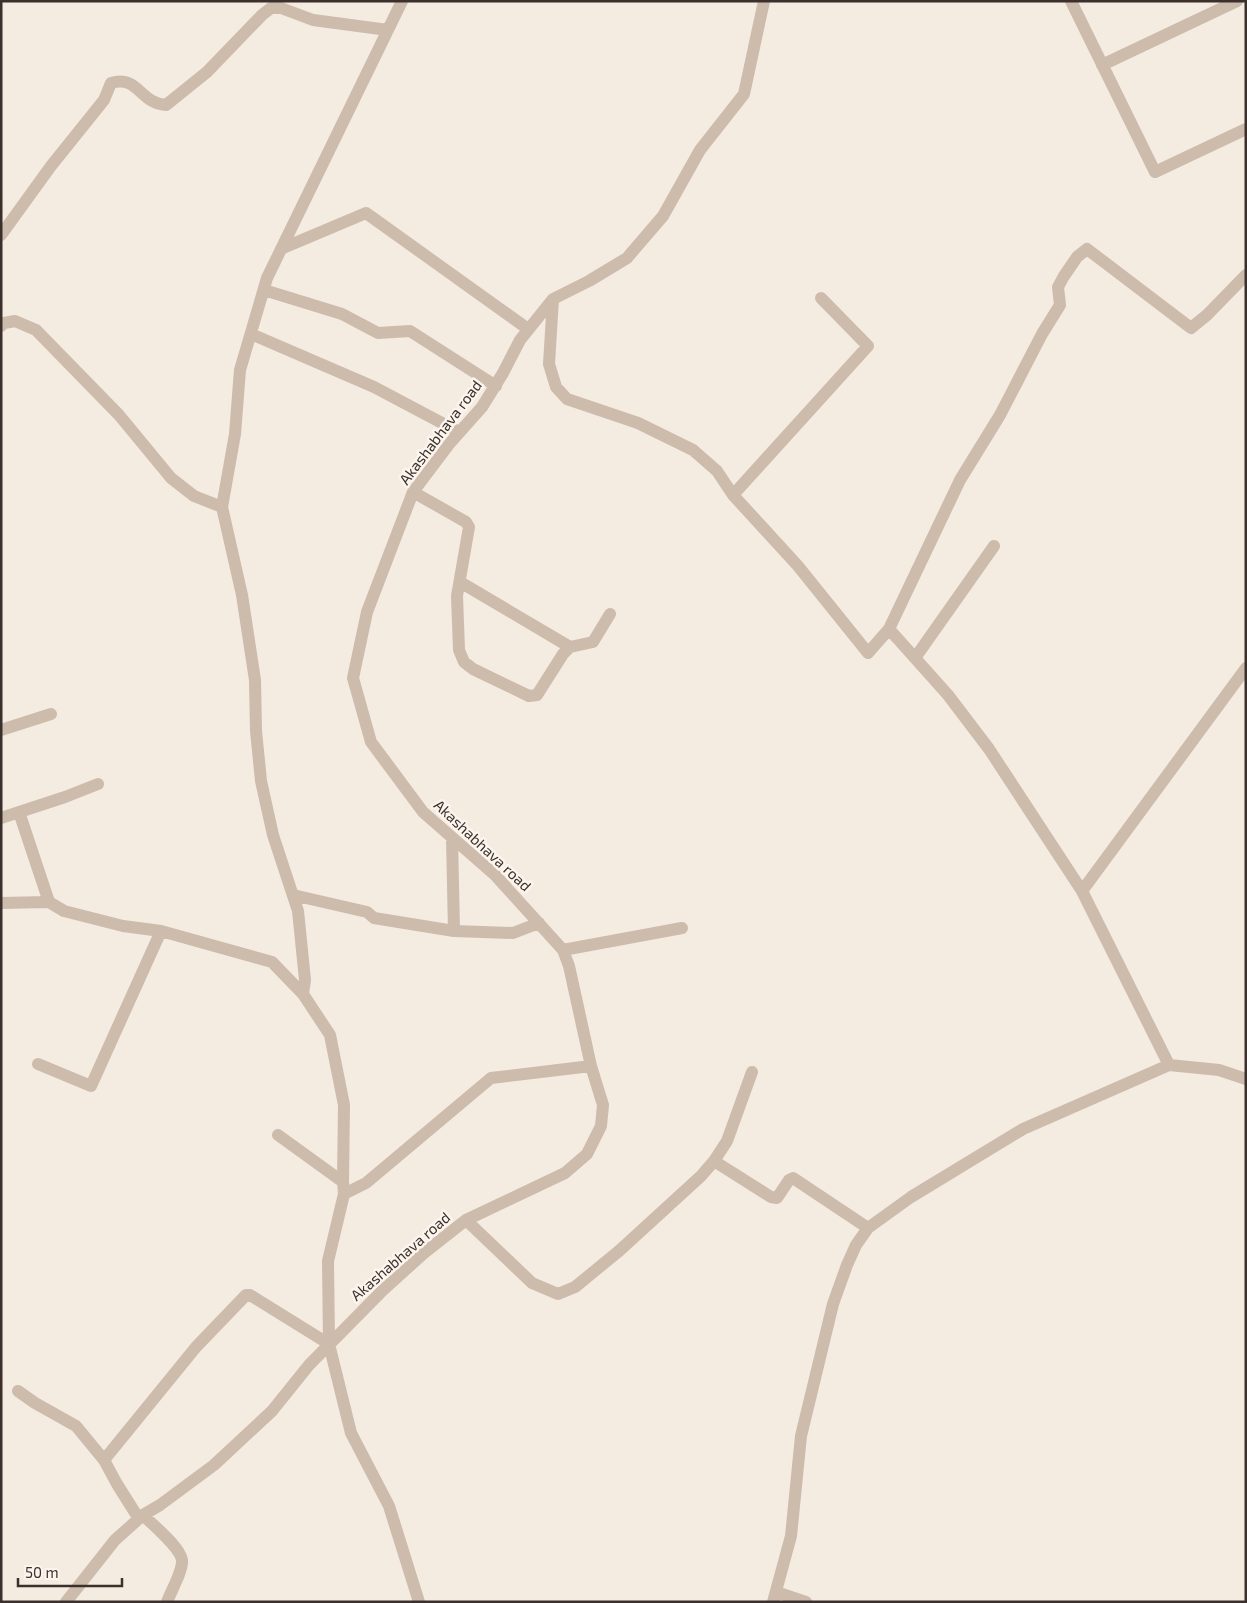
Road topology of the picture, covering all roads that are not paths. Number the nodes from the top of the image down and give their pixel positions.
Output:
1 (402, 1) edge
2 (764, 1) edge
3 (1071, 1) edge
4 (1237, 1) edge
5 (388, 30) junction
6 (1102, 65) junction
7 (1246, 129) edge
8 (1, 235) edge
9 (283, 248) junction
10 (1246, 275) edge
11 (264, 290) junction
12 (821, 298) dead end
13 (553, 299) junction
14 (1, 326) edge
15 (528, 329) junction
16 (251, 334) junction
17 (496, 386) junction
18 (460, 432) junction
19 (413, 492) junction
20 (733, 495) junction
21 (222, 507) junction
22 (994, 546) dead end
23 (460, 582) junction
24 (610, 614) dead end
25 (889, 629) junction
26 (570, 647) junction
27 (915, 658) junction
28 (1246, 668) edge
29 (51, 714) dead end
30 (1, 730) edge
31 (98, 784) dead end
32 (19, 812) junction
33 (1, 818) edge
34 (452, 838) junction
35 (1082, 891) junction
36 (293, 895) junction
37 (49, 902) junction
38 (1, 903) edge
39 (538, 923) junction
40 (682, 928) dead end
41 (161, 931) junction
42 (454, 931) junction
43 (563, 950) junction
44 (303, 994) junction
45 (38, 1064) dead end
46 (1169, 1065) junction
47 (591, 1066) junction
48 (752, 1072) dead end
49 (1246, 1079) edge
50 (278, 1135) dead end
51 (714, 1161) junction
52 (344, 1188) junction
53 (466, 1220) junction
54 (868, 1228) junction
55 (329, 1344) junction
56 (18, 1391) dead end
57 (104, 1460) junction
58 (141, 1517) junction
59 (775, 1597) edge
60 (66, 1602) edge
61 (167, 1602) edge
62 (419, 1602) edge
63 (806, 1602) edge

1 - 5 street
2 - 13 street, Akashabhava road
3 - 6 street
4 - 6 street
5 - 8 street
5 - 9 street
6 - 7 street
9 - 11 street
9 - 15 street
10 - 25 street
11 - 16 street
11 - 17 street
12 - 20 street
13 - 15 street, Akashabhava road
13 - 20 street
14 - 21 street
15 - 17 street, Akashabhava road
16 - 18 street
16 - 21 street
17 - 18 street, Akashabhava road
18 - 19 street, Akashabhava road
19 - 23 street
19 - 34 street, Akashabhava road
20 - 25 street
21 - 36 street
22 - 27 street
23 - 26 street
23 - 26 street
24 - 26 street
25 - 27 street
27 - 35 street
28 - 35 street
29 - 30 street
31 - 32 street
32 - 33 street
32 - 37 street
34 - 39 street, Akashabhava road
34 - 42 street
35 - 46 street
36 - 42 street
36 - 44 street
37 - 38 street
37 - 41 street
39 - 42 street
39 - 43 street, Akashabhava road
40 - 43 street
41 - 44 street
41 - 45 street
43 - 47 street, Akashabhava road
44 - 52 street
46 - 49 street
46 - 54 street
47 - 52 street
47 - 53 street, Akashabhava road
48 - 51 street
50 - 52 street
51 - 53 street
51 - 54 street
52 - 55 street
53 - 55 street, Akashabhava road
54 - 59 street
55 - 57 street
55 - 58 street, Akashabhava road
55 - 62 street
56 - 57 street
57 - 58 street
58 - 60 street, Akashabhava road
58 - 61 street
59 - 63 street

